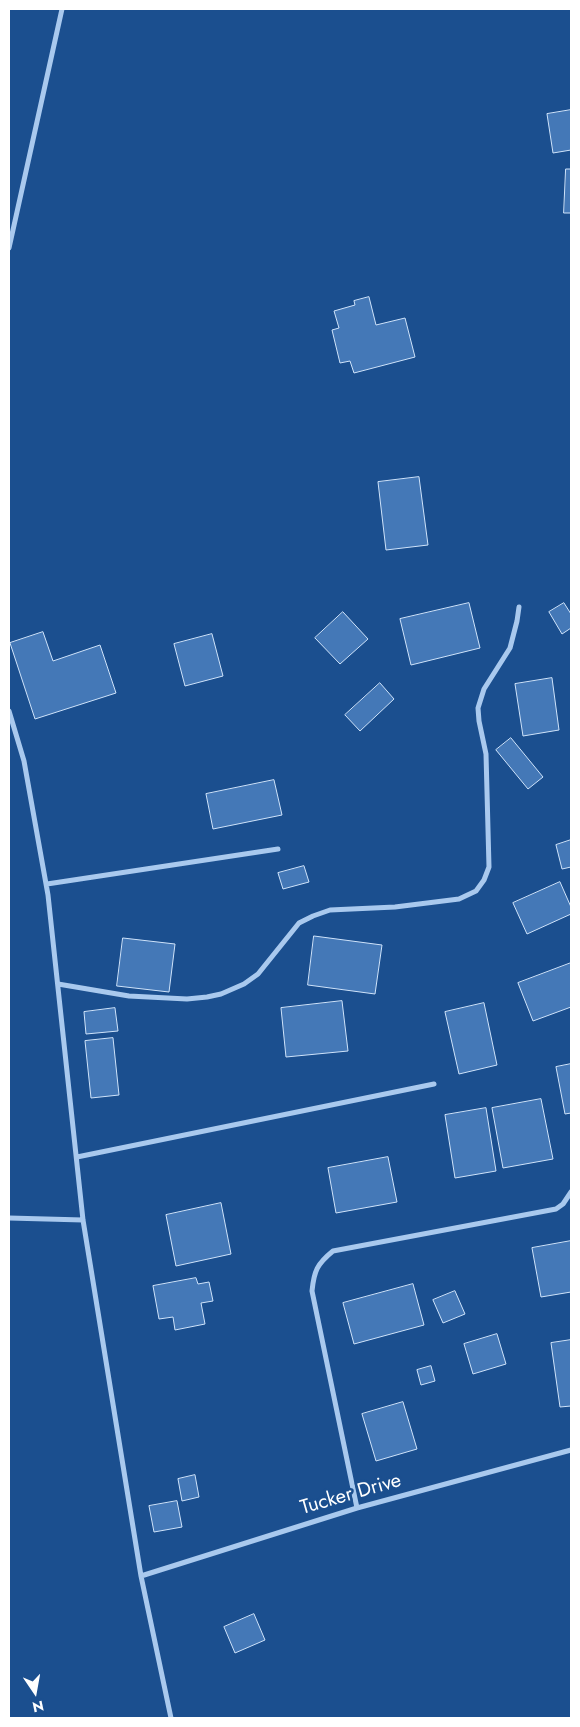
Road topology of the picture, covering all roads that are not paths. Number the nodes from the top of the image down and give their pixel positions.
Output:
1 (62, 9) edge
2 (9, 248) edge
3 (519, 607) dead end
4 (9, 711) edge
5 (278, 849) dead end
6 (47, 884) junction
7 (58, 984) junction
8 (434, 1084) dead end
9 (77, 1156) junction
10 (571, 1192) edge
11 (9, 1218) edge
12 (83, 1220) junction
13 (571, 1450) edge
14 (357, 1508) junction
15 (141, 1576) junction
16 (171, 1718) edge

1 - 2 street
3 - 7 street
4 - 6 street
5 - 6 street
6 - 7 street
7 - 9 street
8 - 9 street
9 - 12 street
10 - 14 street
11 - 12 street
12 - 15 street
13 - 14 street, Tucker Drive
14 - 15 street, Tucker Drive
15 - 16 street

